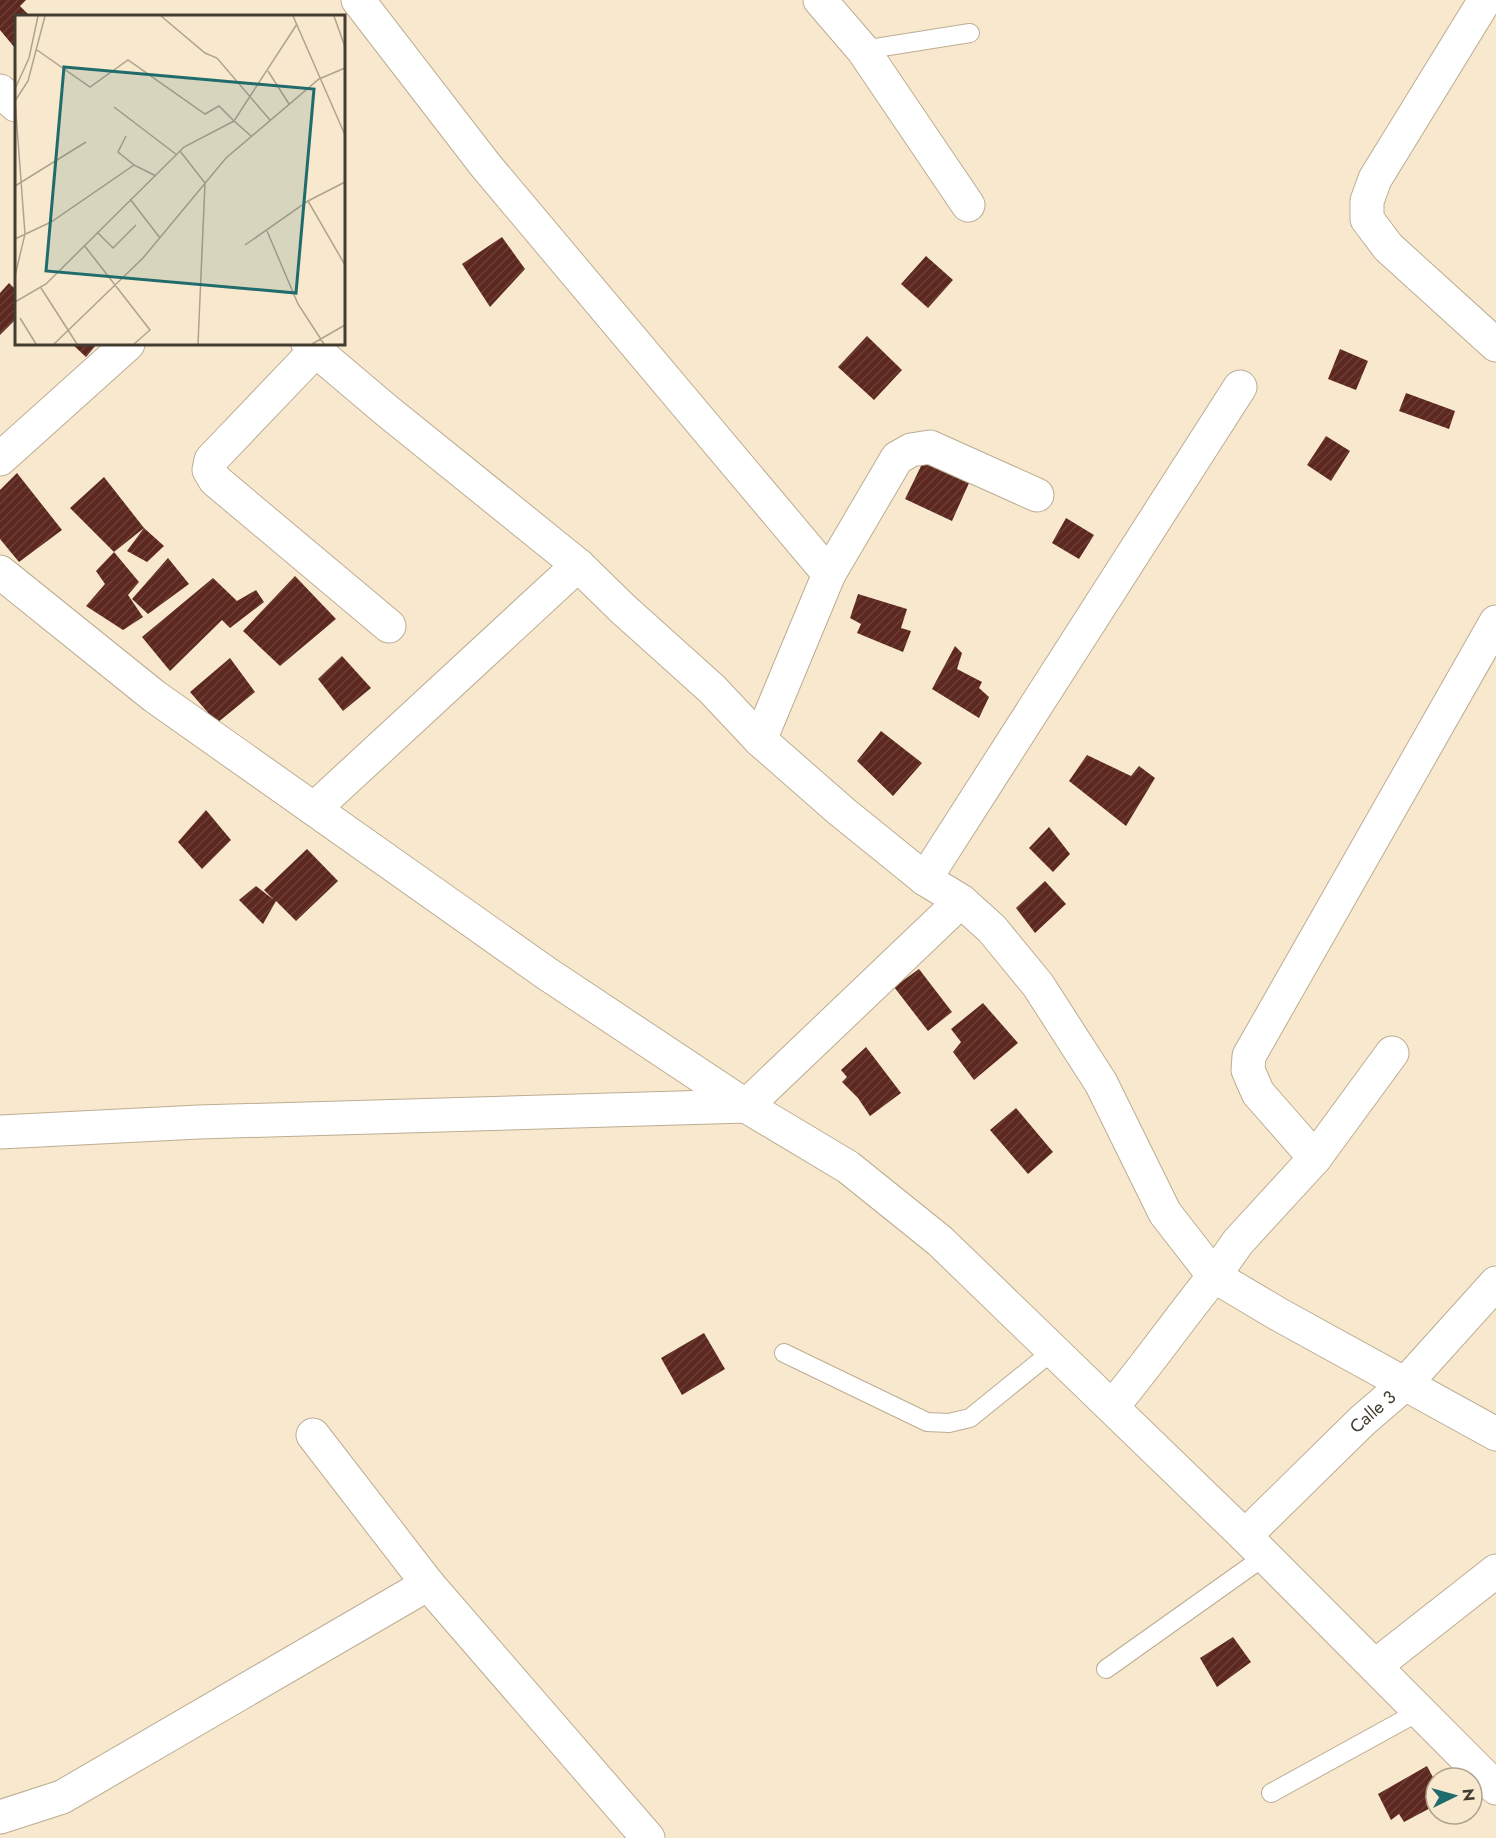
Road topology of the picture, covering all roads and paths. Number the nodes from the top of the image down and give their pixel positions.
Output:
1 (358, 0) edge
2 (820, 0) edge
3 (1485, 0) edge
4 (970, 33) dead end
5 (863, 50) junction
6 (0, 91) edge
7 (15, 104) edge
8 (968, 205) dead end
9 (127, 345) edge
10 (1496, 345) edge
11 (312, 347) edge
12 (1240, 387) dead end
13 (0, 459) edge
14 (1038, 495) dead end
15 (578, 565) junction
16 (0, 572) edge
17 (829, 574) junction
18 (1496, 622) edge
19 (389, 626) dead end
20 (760, 740) junction
21 (314, 809) junction
22 (925, 879) junction
23 (961, 901) junction
24 (1392, 1053) dead end
25 (746, 1106) junction
26 (0, 1132) edge
27 (1315, 1158) junction
28 (1214, 1276) junction
29 (1496, 1283) edge
30 (1054, 1350) junction
31 (784, 1353) dead end
32 (1405, 1384) junction
33 (1112, 1407) junction
34 (1496, 1434) edge
35 (313, 1435) dead end
36 (1255, 1546) junction
37 (1496, 1571) edge
38 (428, 1584) junction
39 (1375, 1666) junction
40 (1106, 1669) dead end
41 (1420, 1711) junction
42 (1496, 1788) edge
43 (1271, 1793) dead end
44 (0, 1817) edge
45 (648, 1838) edge

1 - 17 street
2 - 5 street
3 - 10 street
4 - 5 lane
5 - 8 street
6 - 7 street
9 - 13 street
11 - 15 street
11 - 19 street
12 - 22 street
14 - 17 street
15 - 20 street
15 - 21 street
16 - 21 street
17 - 20 street
18 - 27 street
20 - 22 street
21 - 25 street
22 - 23 street
23 - 25 street
23 - 28 street
24 - 27 street
25 - 26 street
25 - 30 street
27 - 28 street
28 - 32 street
28 - 33 street
29 - 32 street, Calle 3
30 - 31 lane
30 - 33 street
32 - 34 street
32 - 36 street, Calle 3
33 - 36 street
35 - 38 street
36 - 39 street
36 - 40 lane
37 - 39 street
38 - 44 street
38 - 45 street
39 - 41 street
41 - 42 street
41 - 43 lane

